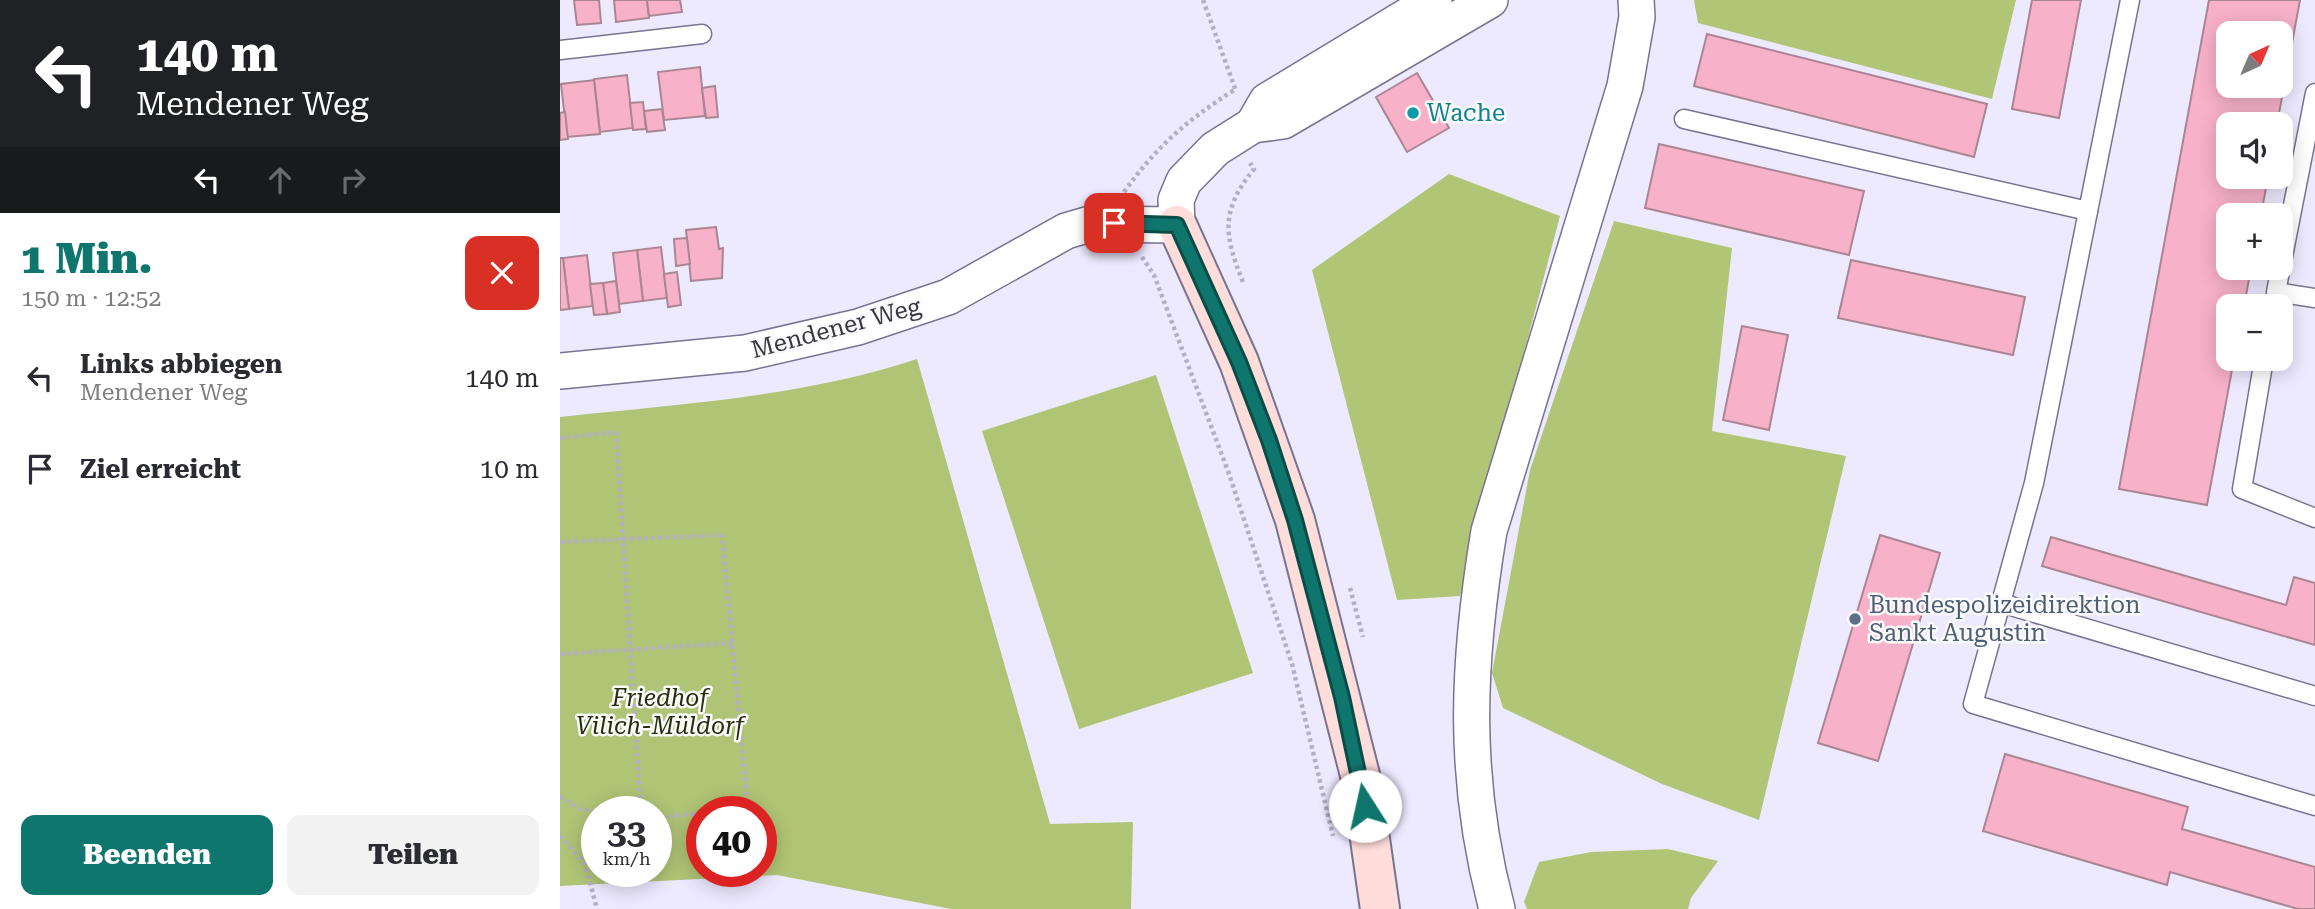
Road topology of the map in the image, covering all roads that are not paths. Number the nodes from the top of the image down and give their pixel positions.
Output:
1 (1490, 0) edge
2 (1636, 0) edge
3 (2130, 0) edge
4 (1436, 10) edge
5 (702, 34) dead end
6 (560, 50) edge
7 (2315, 93) edge
8 (1684, 119) dead end
9 (2088, 211) junction
10 (1177, 225) junction
11 (2275, 294) edge
12 (2315, 298) edge
13 (2293, 299) edge
14 (560, 371) edge
15 (2262, 371) edge
16 (2315, 519) edge
17 (2001, 603) junction
18 (2315, 696) edge
19 (2315, 806) edge
20 (1380, 909) edge
21 (1497, 909) edge

1 - 4 street
2 - 21 street
3 - 9 lane
4 - 10 street
5 - 6 lane
7 - 11 lane
8 - 9 lane
9 - 17 lane
10 - 14 street, Mendener Weg
10 - 20 street
12 - 13 lane
15 - 16 lane
17 - 18 lane
17 - 19 lane

